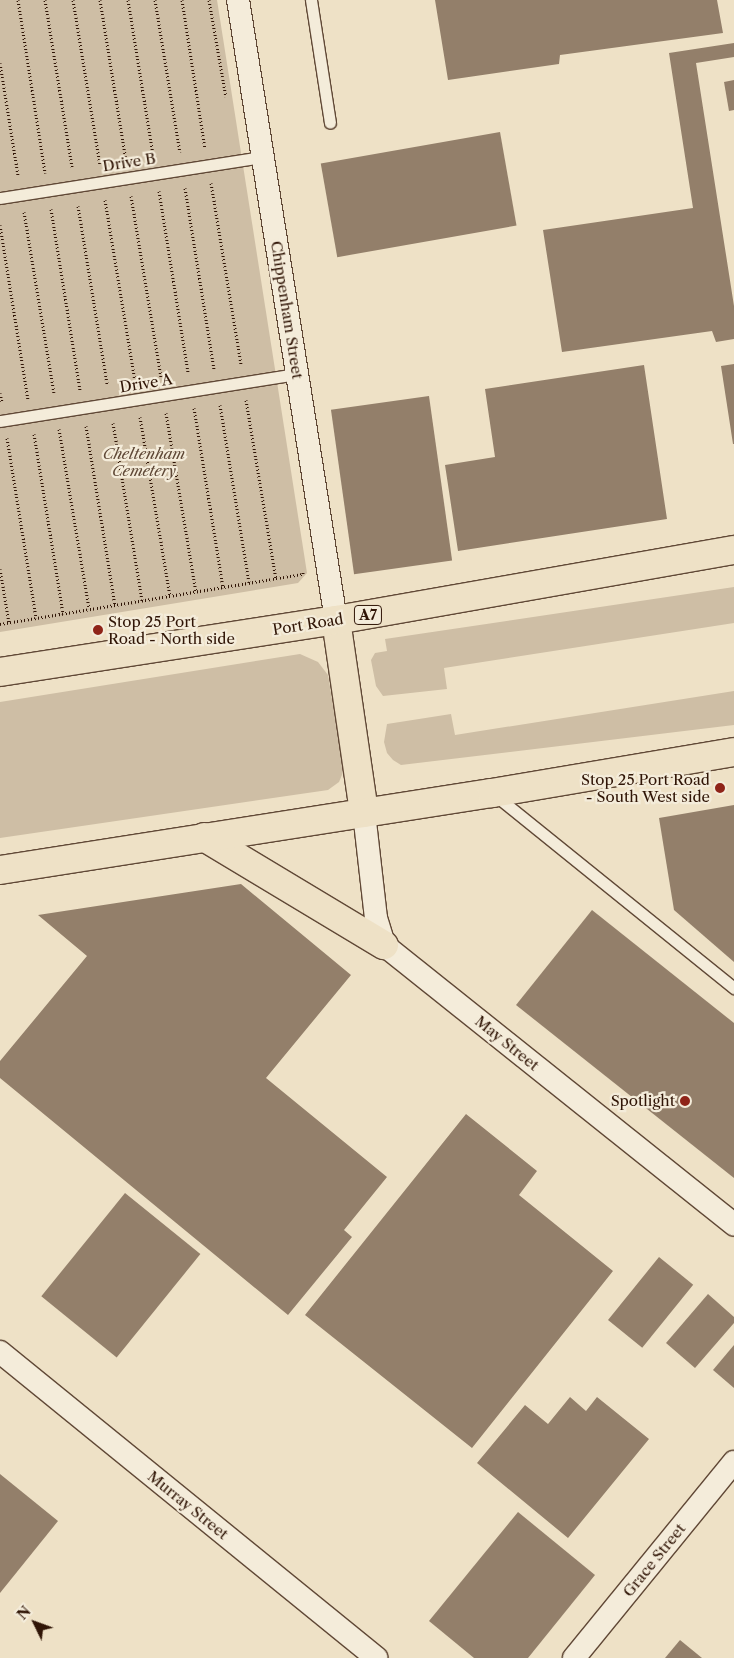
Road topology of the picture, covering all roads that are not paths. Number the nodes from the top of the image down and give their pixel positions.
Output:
1 (238, 0) edge
2 (311, 0) edge
3 (330, 123) dead end
4 (263, 157) junction
5 (0, 198) edge
6 (297, 374) junction
7 (2, 421) edge
8 (734, 550) edge
9 (336, 620) junction
10 (0, 672) edge
11 (734, 752) edge
12 (492, 793) junction
13 (364, 813) junction
14 (204, 838) junction
15 (0, 870) edge
16 (384, 945) junction
17 (734, 988) edge
18 (734, 1224) edge
19 (0, 1352) edge
20 (734, 1462) edge
21 (376, 1658) edge
22 (574, 1658) edge

1 - 4 street, Chippenham Street
2 - 3 lane
4 - 5 lane, Drive B
4 - 6 street, Chippenham Street
6 - 7 lane, Drive A
6 - 9 street, Chippenham Street
8 - 9 highway, Port Road / A7
9 - 10 highway, Port Road / A7
9 - 13 highway
11 - 12 highway
12 - 13 highway
12 - 17 lane
13 - 14 highway
13 - 16 street
14 - 15 highway
14 - 16 highway
16 - 18 street, May Street
19 - 21 street, Murray Street
20 - 22 street, Grace Street

